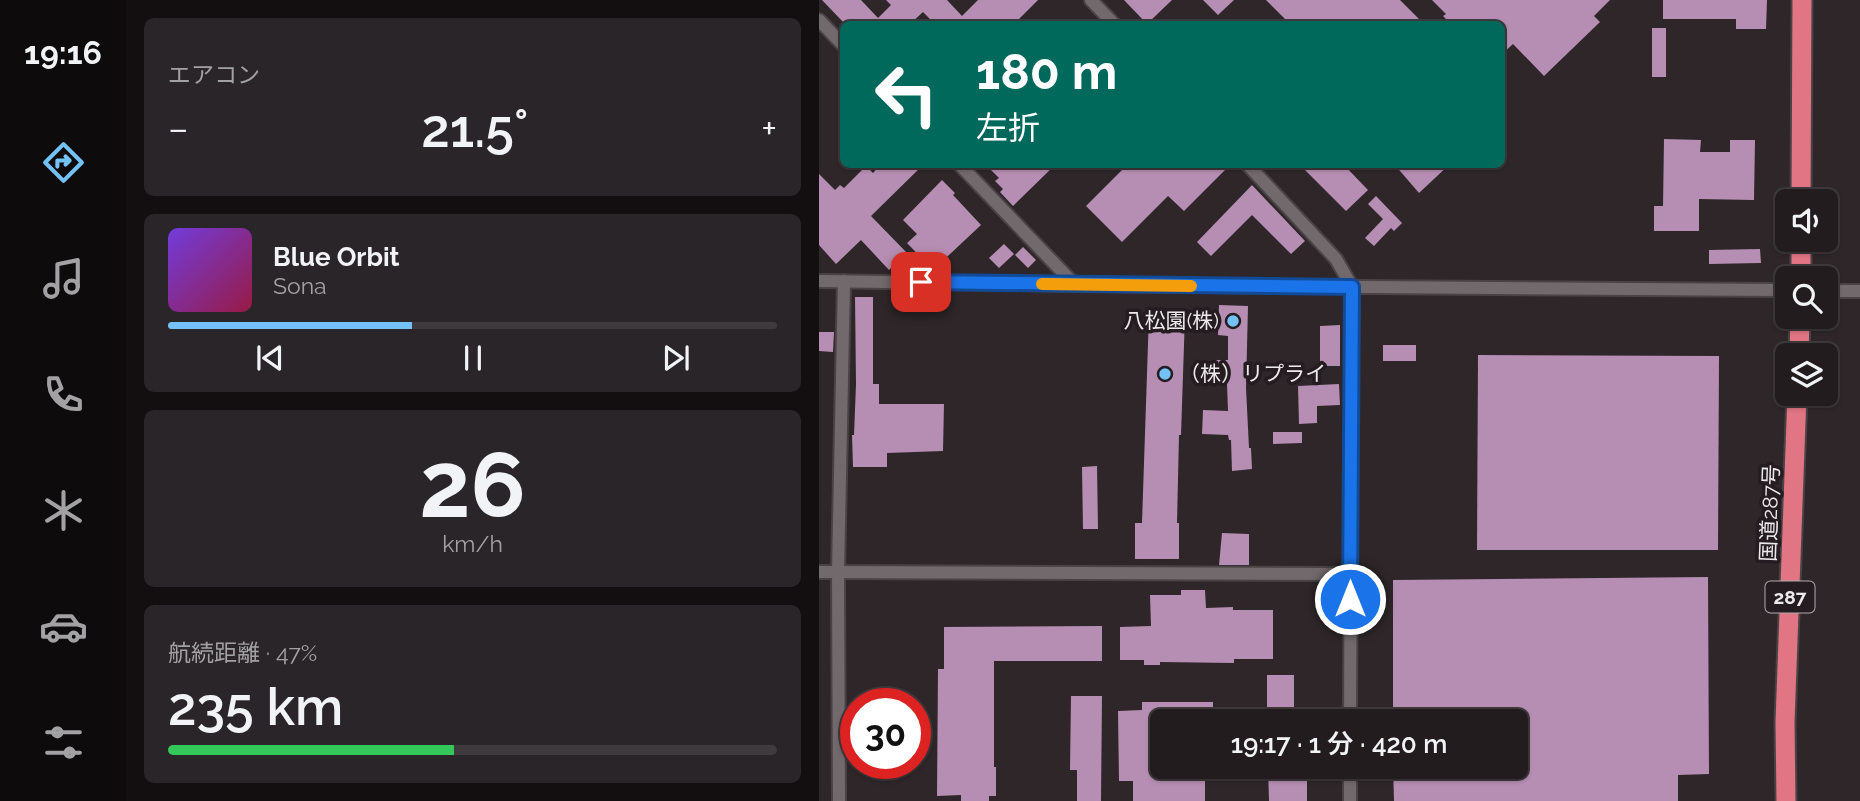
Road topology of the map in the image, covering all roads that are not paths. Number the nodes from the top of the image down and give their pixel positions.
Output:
1 (1091, 0) edge
2 (1802, 0) edge
3 (819, 20) edge
4 (1111, 21) edge
5 (840, 42) edge
6 (963, 168) edge
7 (1251, 168) edge
8 (1801, 189) edge
9 (819, 281) edge
10 (844, 281) junction
11 (1075, 285) junction
12 (1352, 287) junction
13 (1775, 290) edge
14 (1838, 291) edge
15 (1860, 291) edge
16 (1797, 406) edge
17 (819, 572) edge
18 (838, 572) junction
19 (1350, 574) junction
20 (1350, 709) edge
21 (1350, 779) edge
22 (839, 801) edge
23 (1350, 801) edge
24 (1786, 801) edge

1 - 4 street
2 - 8 highway
3 - 5 street
6 - 11 street
7 - 12 street
9 - 10 street
10 - 11 street
10 - 18 street
11 - 12 street
12 - 13 street
12 - 19 street
14 - 15 street
16 - 24 highway, 国道287号 / 287
17 - 18 street
18 - 19 street
18 - 22 street
19 - 20 street
21 - 23 street

